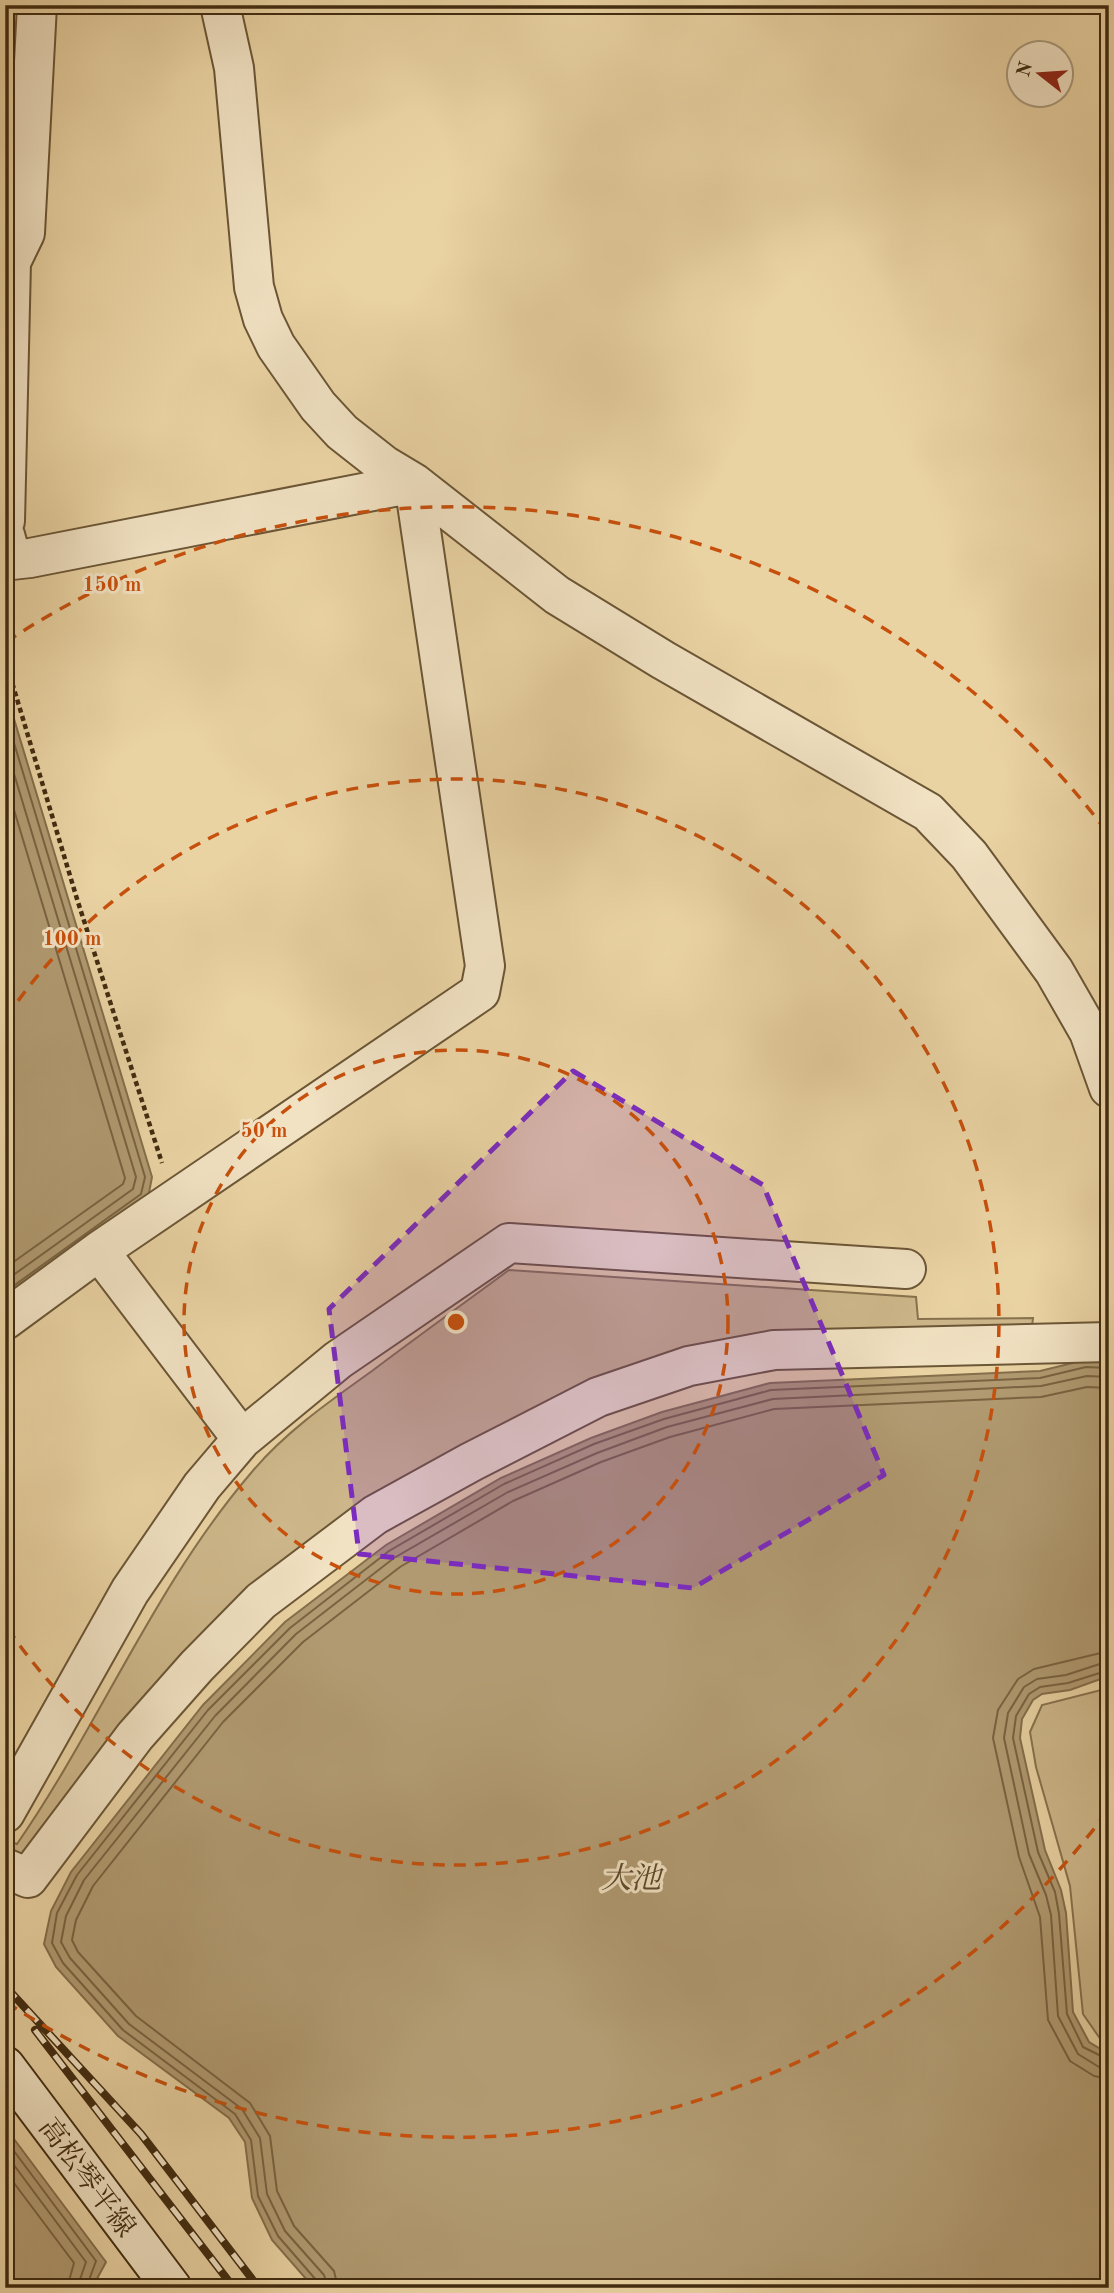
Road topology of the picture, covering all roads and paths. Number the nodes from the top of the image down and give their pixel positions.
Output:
1 (37, 5) edge
2 (220, 5) edge
3 (8, 261) edge
4 (414, 483) junction
5 (5, 521) edge
6 (5, 535) edge
7 (5, 659) edge
8 (1109, 1088) edge
9 (174, 1199) junction
10 (99, 1251) junction
11 (906, 1269) dead end
12 (5, 1320) edge
13 (1109, 1342) edge
14 (242, 1438) junction
15 (5, 1812) edge
16 (5, 1868) edge
17 (5, 2066) edge
18 (172, 2288) edge

1 - 3 street
2 - 4 street
3 - 5 street
4 - 6 street
4 - 8 street
4 - 9 street
7 - 9 path
9 - 10 street
10 - 12 street
10 - 14 street
11 - 14 street
13 - 16 street
14 - 15 street
17 - 18 street, 高松琴平線

